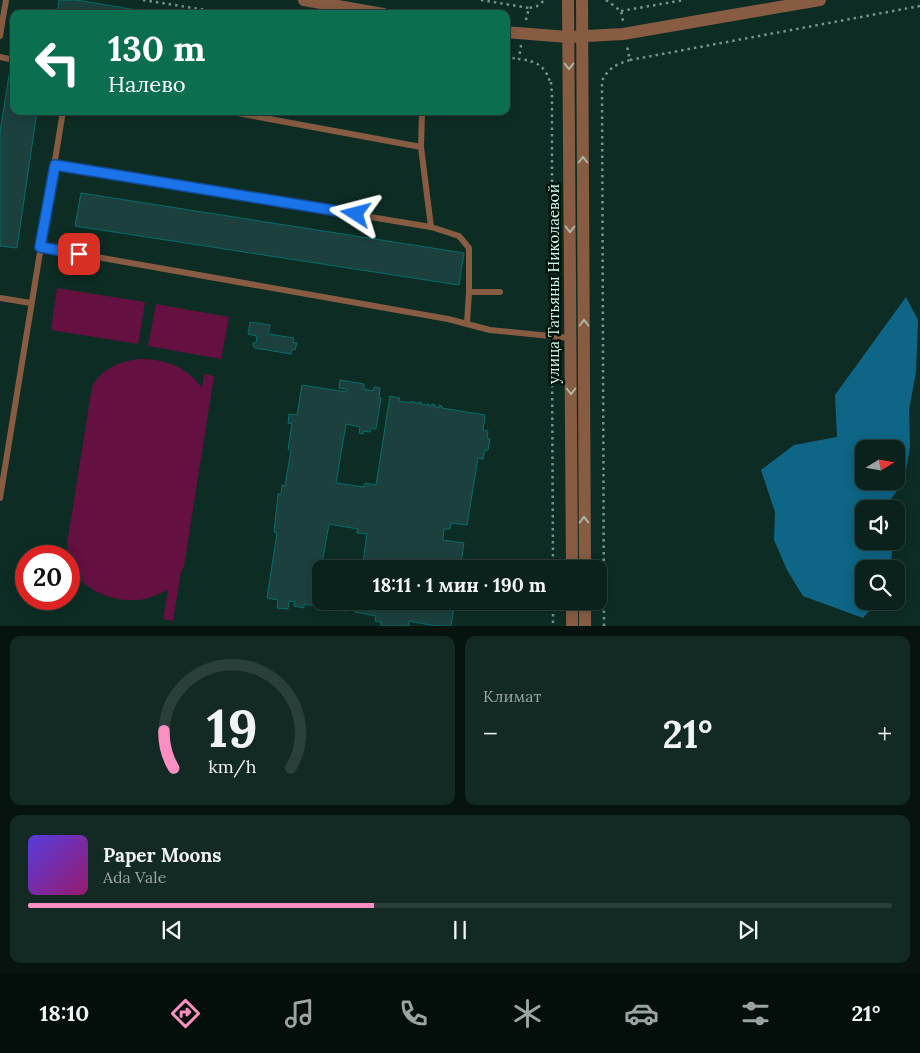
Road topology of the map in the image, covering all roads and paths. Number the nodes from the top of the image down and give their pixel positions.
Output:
1 (6, 0) edge
2 (143, 0) edge
3 (304, 0) edge
4 (481, 0) edge
5 (545, 0) edge
6 (568, 0) edge
7 (582, 0) edge
8 (684, 0) edge
9 (820, 0) edge
10 (166, 2) edge
11 (920, 6) edge
12 (529, 8) junction
13 (209, 10) edge
14 (361, 10) edge
15 (621, 10) dead end
16 (510, 32) edge
17 (524, 34) junction
18 (0, 36) edge
19 (568, 37) junction
20 (582, 37) junction
21 (510, 58) edge
22 (519, 59) junction
23 (630, 60) dead end
24 (582, 81) junction
25 (569, 82) junction
26 (62, 115) edge
27 (248, 115) edge
28 (422, 115) edge
29 (420, 147) junction
30 (55, 165) junction
31 (431, 227) junction
32 (40, 247) junction
33 (469, 292) junction
34 (500, 292) dead end
35 (0, 298) edge
36 (31, 303) junction
37 (467, 323) junction
38 (570, 338) junction
39 (0, 498) edge
40 (572, 560) edge
41 (585, 560) edge
42 (553, 610) edge
43 (572, 610) edge
44 (585, 610) edge
45 (553, 626) edge
46 (572, 626) edge
47 (585, 626) edge
48 (604, 626) edge

1 - 18 lane
2 - 10 path
3 - 14 street
4 - 12 path
5 - 12 path
6 - 19 street, улица Татьяны Николаевой
7 - 20 street, улица Татьяны Николаевой
8 - 15 path
9 - 20 street
10 - 13 path
11 - 23 path
12 - 17 path
16 - 17 street
17 - 19 street
17 - 22 path
19 - 20 street
19 -> 25 street, улица Татьяны Николаевой
20 - 24 street, улица Татьяны Николаевой
21 - 22 path
22 - 25 path
41 -> 24 street, улица Татьяны Николаевой
24 - 48 path
25 -> 38 street, улица Татьяны Николаевой
26 - 30 lane
27 - 29 lane
28 - 29 lane
29 - 31 lane
30 - 31 lane
30 - 32 lane
31 - 33 lane
32 - 36 lane
32 - 37 lane
33 - 34 lane
33 - 37 lane
35 - 36 lane
36 - 39 lane
37 - 38 lane
38 -> 40 street, улица Татьяны Николаевой
42 - 45 path
43 - 46 street
44 - 47 street

